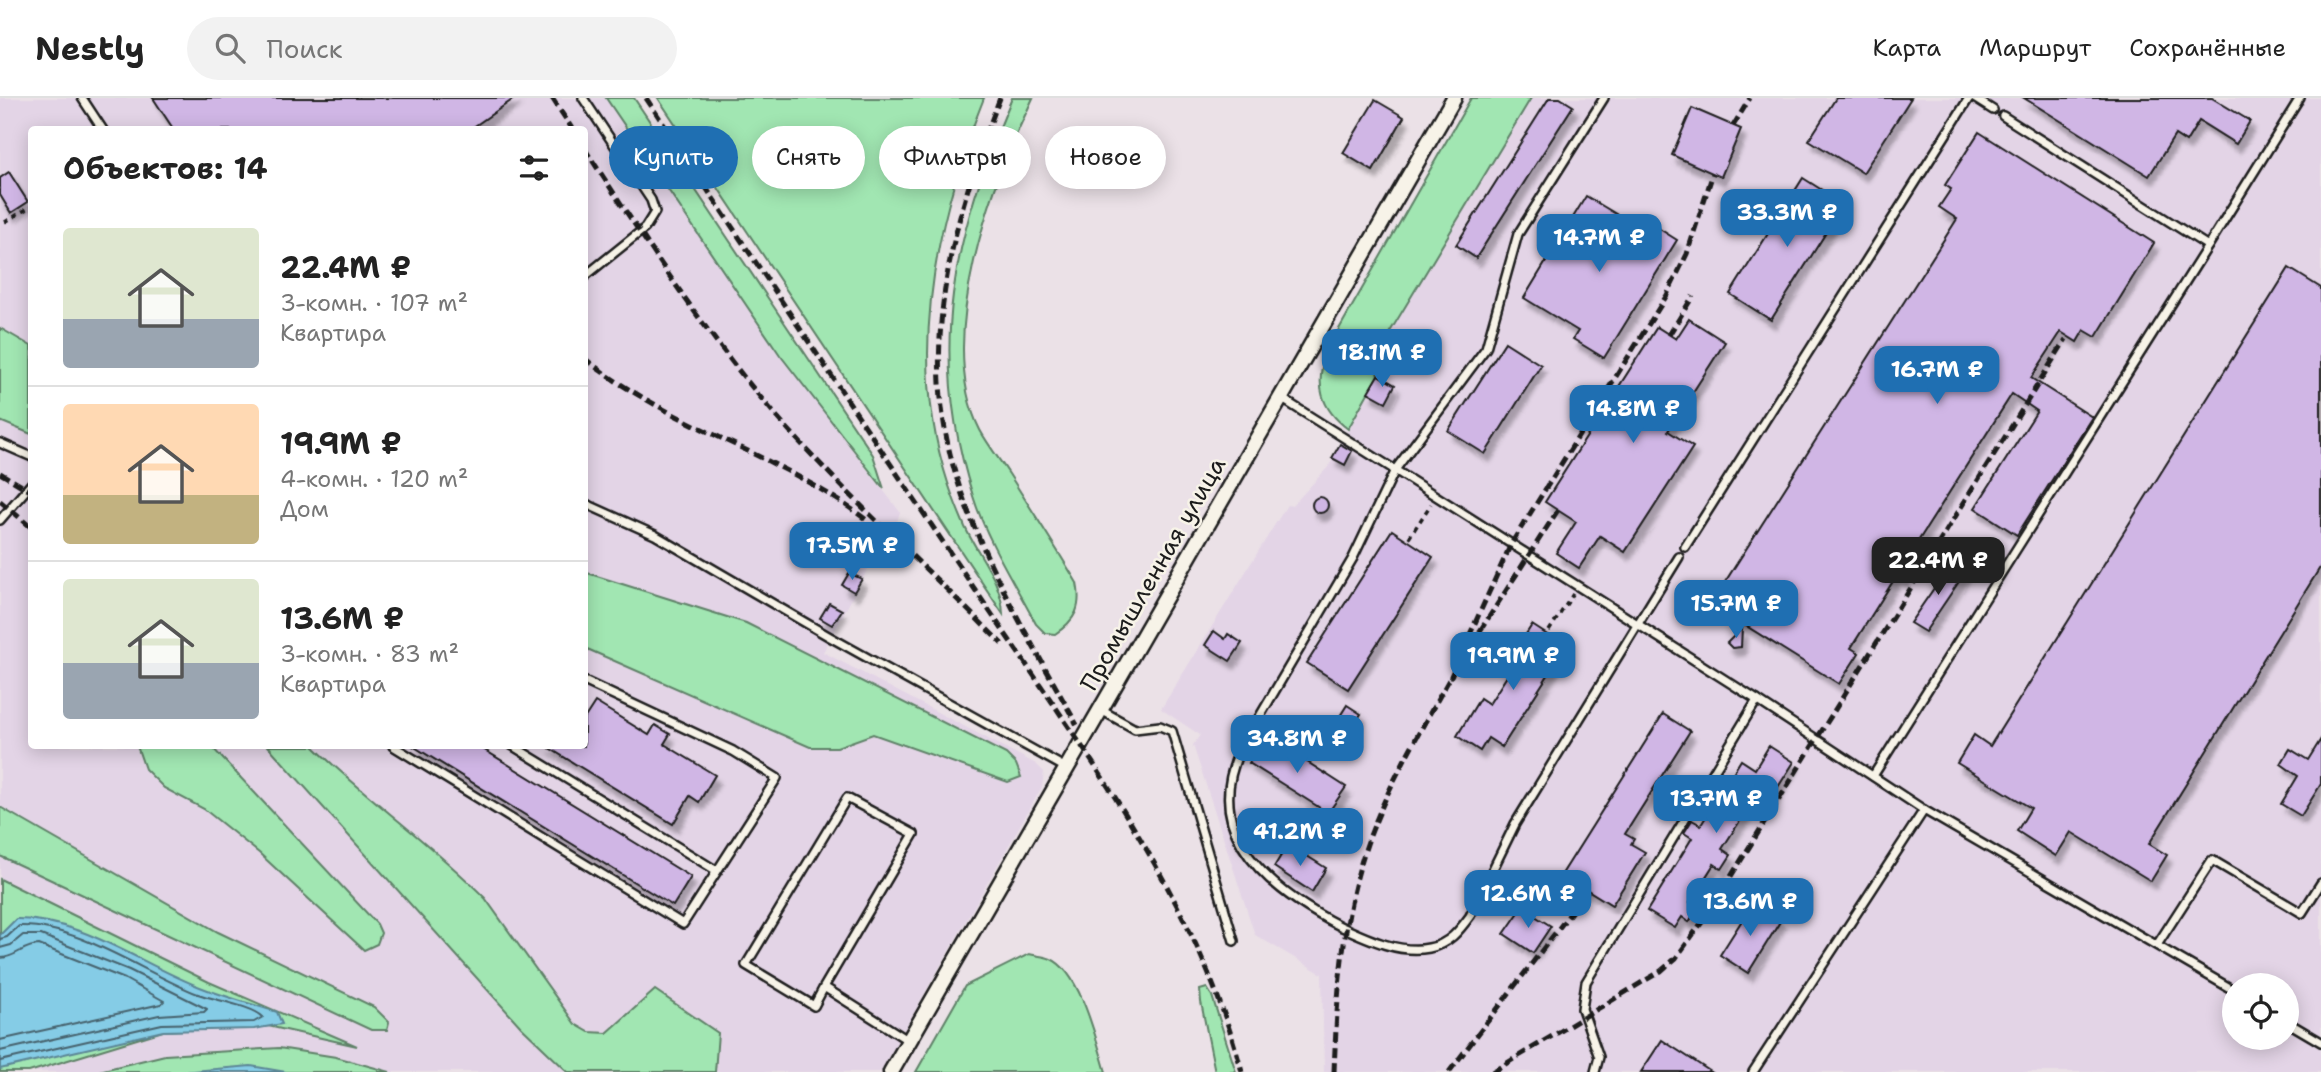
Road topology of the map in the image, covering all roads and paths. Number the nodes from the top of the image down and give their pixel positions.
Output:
1 (82, 98) edge
2 (583, 98) edge
3 (1454, 98) edge
4 (1604, 98) edge
5 (1972, 98) edge
6 (2300, 98) edge
7 (1993, 110) dead end
8 (2003, 116) dead end
9 (100, 126) edge
10 (28, 208) edge
11 (5, 222) dead end
12 (2208, 246) junction
13 (588, 273) edge
14 (1281, 398) junction
15 (0, 443) edge
16 (28, 455) edge
17 (1395, 470) junction
18 (28, 488) edge
19 (1436, 496) junction
20 (588, 505) edge
21 (0, 520) edge
22 (1409, 538) dead end
23 (1685, 547) dead end
24 (1679, 557) dead end
25 (1578, 586) junction
26 (1637, 624) junction
27 (1549, 631) dead end
28 (588, 683) edge
29 (1757, 700) junction
30 (1101, 710) junction
31 (399, 749) edge
32 (518, 749) edge
33 (1067, 768) junction
34 (1873, 776) junction
35 (1924, 810) junction
36 (717, 871) junction
37 (2321, 883) edge
38 (1234, 941) dead end
39 (2157, 945) junction
40 (2222, 983) edge
41 (824, 987) junction
42 (2299, 1029) edge
43 (909, 1041) junction
44 (2321, 1042) edge
45 (891, 1072) edge
46 (1595, 1072) edge
47 (1752, 1072) edge

1 - 9 lane
2 - 13 lane
3 - 14 street, Промышленная улица
4 - 17 lane
5 - 7 lane
5 - 23 lane
6 - 12 lane
8 - 12 lane
10 - 11 path
12 - 34 lane
14 - 17 lane
14 - 30 street, Промышленная улица
15 - 16 lane
17 - 19 lane
17 - 26 lane
18 - 21 lane
19 - 22 path
19 - 25 lane
20 - 33 lane
24 - 26 lane
25 - 26 lane
25 - 27 path
26 - 29 lane
28 - 36 lane
29 - 34 lane
29 - 46 lane
30 - 33 street, Промышленная улица
30 - 38 lane
31 - 36 lane
32 - 36 lane
33 - 43 street, Промышленная улица
34 - 35 lane
35 - 39 lane
35 - 47 lane
37 - 39 lane
39 - 40 lane
41 - 41 lane
41 - 43 lane
42 - 44 lane
43 - 45 street, Промышленная улица

